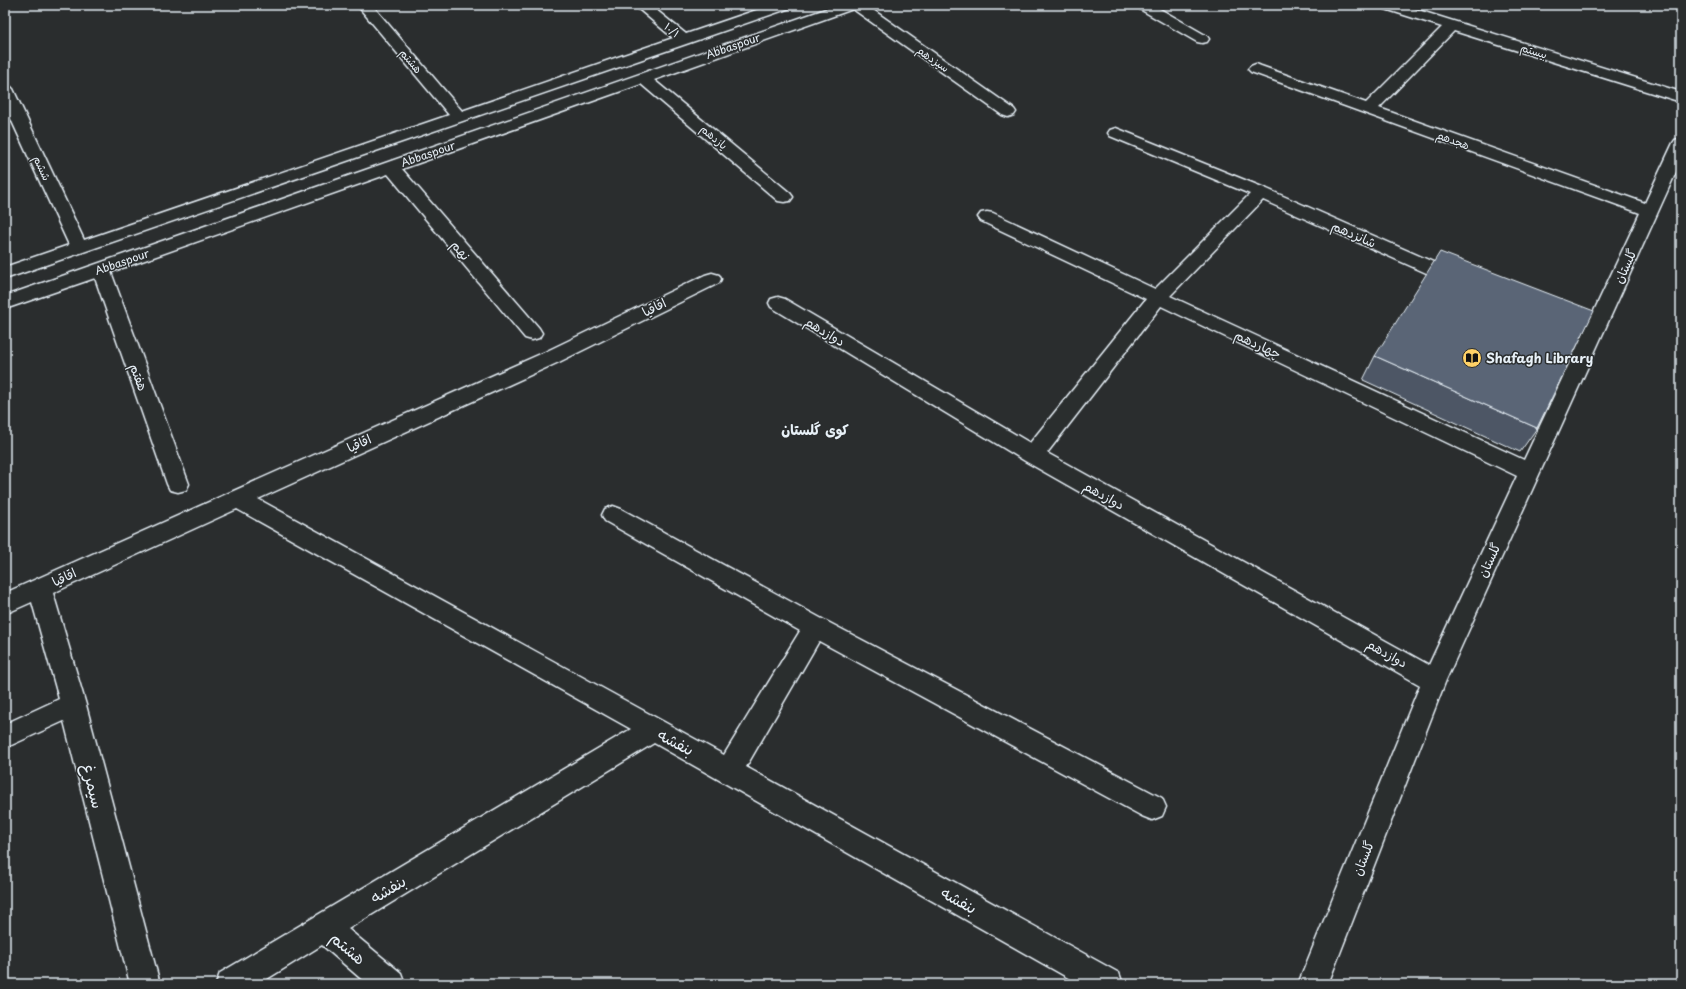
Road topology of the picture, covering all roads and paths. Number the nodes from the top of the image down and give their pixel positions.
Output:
1 (364, 5) edge
2 (641, 5) edge
3 (785, 5) edge
4 (851, 5) edge
5 (857, 5) edge
6 (1143, 5) edge
7 (1387, 5) edge
8 (762, 8) edge
9 (1452, 25) junction
10 (709, 31) junction
11 (1202, 39) dead end
12 (684, 40) junction
13 (729, 48) junction
14 (1256, 69) dead end
15 (643, 78) junction
16 (5, 89) edge
17 (1681, 97) edge
18 (1369, 109) junction
19 (1008, 112) dead end
20 (459, 117) junction
21 (1116, 133) dead end
22 (1681, 143) edge
23 (391, 167) junction
24 (1261, 193) junction
25 (784, 197) dead end
26 (1650, 211) junction
27 (987, 217) dead end
28 (79, 248) junction
29 (101, 269) junction
30 (5, 273) edge
31 (712, 279) dead end
32 (1476, 288) edge
33 (1158, 297) junction
34 (5, 303) edge
35 (778, 303) dead end
36 (532, 333) dead end
37 (1033, 455) junction
38 (1529, 472) junction
39 (178, 484) dead end
40 (237, 498) junction
41 (613, 515) dead end
42 (40, 588) junction
43 (5, 604) edge
44 (815, 627) junction
45 (1434, 680) junction
46 (73, 705) junction
47 (654, 729) junction
48 (5, 736) edge
49 (729, 771) junction
50 (1152, 807) dead end
51 (324, 928) junction
52 (144, 984) edge
53 (231, 984) edge
54 (390, 984) edge
55 (1108, 984) edge
56 (1313, 984) edge

1 - 20 street, هشتم
2 - 12 street, ۱۰/۱
3 - 8 street, Abbaspour
4 - 13 street, Abbaspour
5 - 19 street, سیزدهم
6 - 11 street
7 - 9 street, بیستم
8 - 10 street, Abbaspour
9 - 17 street, بیستم
9 - 18 street
10 - 12 street, Abbaspour
10 - 13 street
12 - 20 street, Abbaspour
13 - 15 street, Abbaspour
14 - 18 street, هجدهم
15 - 23 street, Abbaspour
15 - 25 street, یازدهم
16 - 28 street, ششم
18 - 26 street, هجدهم
20 - 28 street, Abbaspour
21 - 24 street, شانزدهم
22 - 26 street, گلستان
23 - 29 street, Abbaspour
23 - 36 street, نهم
24 - 32 street, شانزدهم
24 - 33 street
26 - 38 street, گلستان
27 - 33 street, چهاردهم
28 - 30 street, Abbaspour
29 - 34 street, Abbaspour
29 - 39 street, هفتم
31 - 40 street, اقاقیا
33 - 37 street
33 - 38 street, چهاردهم
35 - 37 street, دوازدهم
37 - 45 street, دوازدهم
38 - 45 street, گلستان
40 - 42 street, اقاقیا
40 - 47 street
41 - 44 street
42 - 43 street, اقاقیا
42 - 46 street, سیمرغ
44 - 49 street
44 - 50 street
45 - 56 street, گلستان
46 - 48 street
46 - 52 street, سیمرغ
47 - 49 street, بنفشه
47 - 51 street, بنفشه
49 - 55 street, بنفشه
51 - 53 street, بنفشه
51 - 54 street, هشتم

